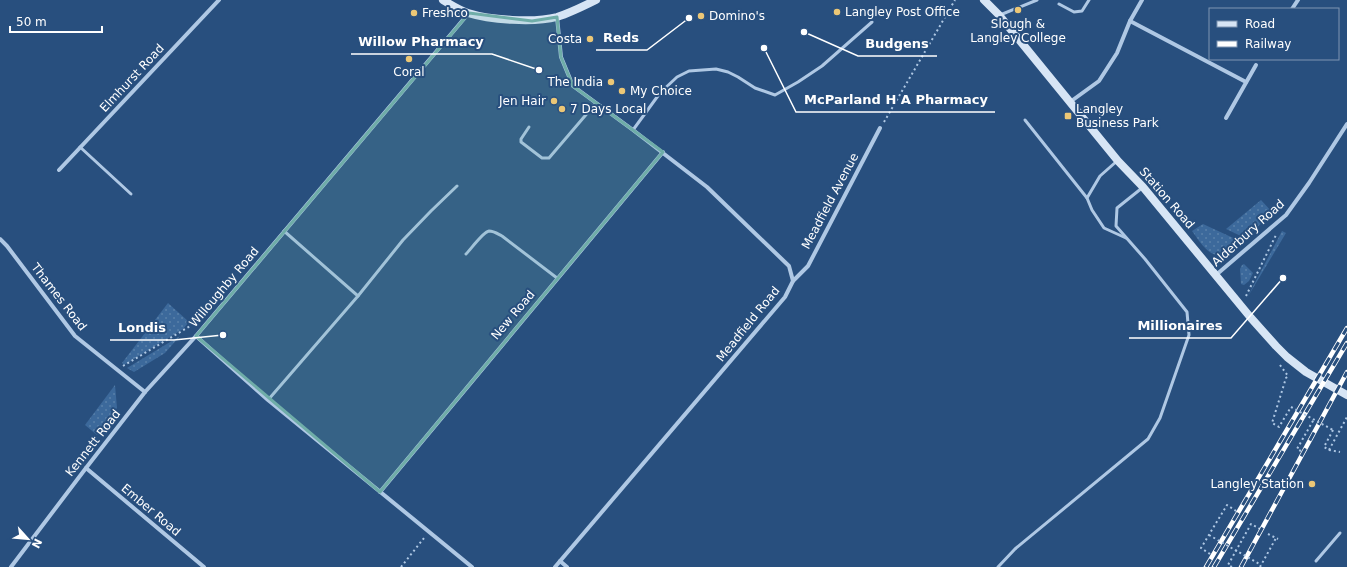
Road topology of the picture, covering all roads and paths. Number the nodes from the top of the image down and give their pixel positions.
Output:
1 (219, 0) edge
2 (443, 0) edge
3 (596, 0) edge
4 (954, 0) edge
5 (984, 0) edge
6 (1037, 0) edge
7 (1089, 0) edge
8 (1140, 0) edge
9 (590, 3) edge
10 (1059, 4) dead end
11 (469, 13) junction
12 (999, 15) junction
13 (557, 17) junction
14 (1130, 21) junction
15 (872, 22) dead end
16 (1256, 65) dead end
17 (1246, 82) junction
18 (1070, 102) junction
19 (596, 103) junction
20 (1226, 118) dead end
21 (1025, 120) dead end
22 (1347, 124) edge
23 (529, 127) dead end
24 (880, 128) joint
25 (633, 130) junction
26 (80, 147) junction
27 (663, 152) junction
28 (1118, 161) junction
29 (59, 170) dead end
30 (457, 186) dead end
31 (1143, 188) junction
32 (131, 194) dead end
33 (1087, 198) junction
34 (284, 231) junction
35 (1277, 234) dead end
36 (0, 239) edge
37 (1127, 239) junction
38 (466, 254) dead end
39 (1216, 275) junction
40 (557, 278) junction
41 (794, 281) junction
42 (358, 296) junction
43 (1246, 296) dead end
44 (198, 321) dead end
45 (196, 336) junction
46 (116, 369) junction
47 (1288, 376) dead end
48 (145, 392) junction
49 (1347, 395) edge
50 (268, 400) junction
51 (1347, 417) edge
52 (1314, 419) junction
53 (1329, 450) junction
54 (1301, 451) dead end
55 (1340, 452) dead end
56 (86, 468) junction
57 (380, 492) junction
58 (1236, 510) dead end
59 (1260, 529) dead end
60 (429, 532) junction
61 (1340, 533) dead end
62 (1268, 534) dead end
63 (1209, 535) junction
64 (1236, 551) junction
65 (1210, 554) dead end
66 (560, 561) junction
67 (1316, 561) dead end
68 (1260, 566) edge
69 (11, 567) edge
70 (204, 567) edge
71 (401, 567) edge
72 (472, 567) edge
73 (556, 567) edge
74 (567, 567) edge
75 (998, 567) edge
76 (1232, 567) edge

1 - 26 street, Elmhurst Road
2 - 11 main road
3 - 9 main road
4 - 24 path
5 - 12 main road, Station Road
6 - 12 lane
7 - 10 lane
8 - 14 street
9 - 13 main road
11 - 13 main road
11 - 34 street, Willoughby Road
12 - 18 main road, Station Road
13 - 19 street, Meadfield Road
14 - 17 street
14 - 18 street
15 - 25 lane
16 - 17 street
17 - 20 street
18 - 28 main road, Station Road
19 - 23 lane
19 - 25 street, Meadfield Road
21 - 33 lane
22 - 39 street, Alderbury Road
24 - 41 street, Meadfield Avenue
25 - 27 street, Meadfield Road
26 - 29 street, Elmhurst Road
26 - 32 lane
27 - 40 street, New Road
27 - 41 street, Meadfield Road
28 - 31 main road, Station Road
28 - 33 lane
30 - 42 lane
31 - 37 lane
31 - 39 main road, Station Road
33 - 37 lane
34 - 42 lane
34 - 45 street, Willoughby Road
35 - 43 path
36 - 46 street, Thames Road
37 - 75 lane
38 - 40 lane
39 - 49 main road, Station Road
40 - 57 street, New Road
41 - 66 street, Meadfield Road
42 - 50 lane
44 - 46 path
45 - 48 street, Kennett Road
45 - 50 street, Willoughby Road
46 - 48 street, Thames Road
47 - 52 path, bridge
48 - 56 street, Kennett Road
50 - 57 street, Willoughby Road
51 - 53 path
52 - 53 path, bridge
52 - 54 path
53 - 55 path
56 - 69 street, Kennett Road
56 - 70 street, Ember Road
57 - 60 street, Willoughby Road
58 - 63 path, bridge
59 - 64 path, bridge
60 - 71 path
60 - 72 street, Willoughby Road
61 - 67 lane
62 - 68 path, bridge
63 - 64 path, bridge
63 - 65 path
64 - 68 path, bridge
64 - 76 path
66 - 73 street, Meadfield Road
66 - 74 street

